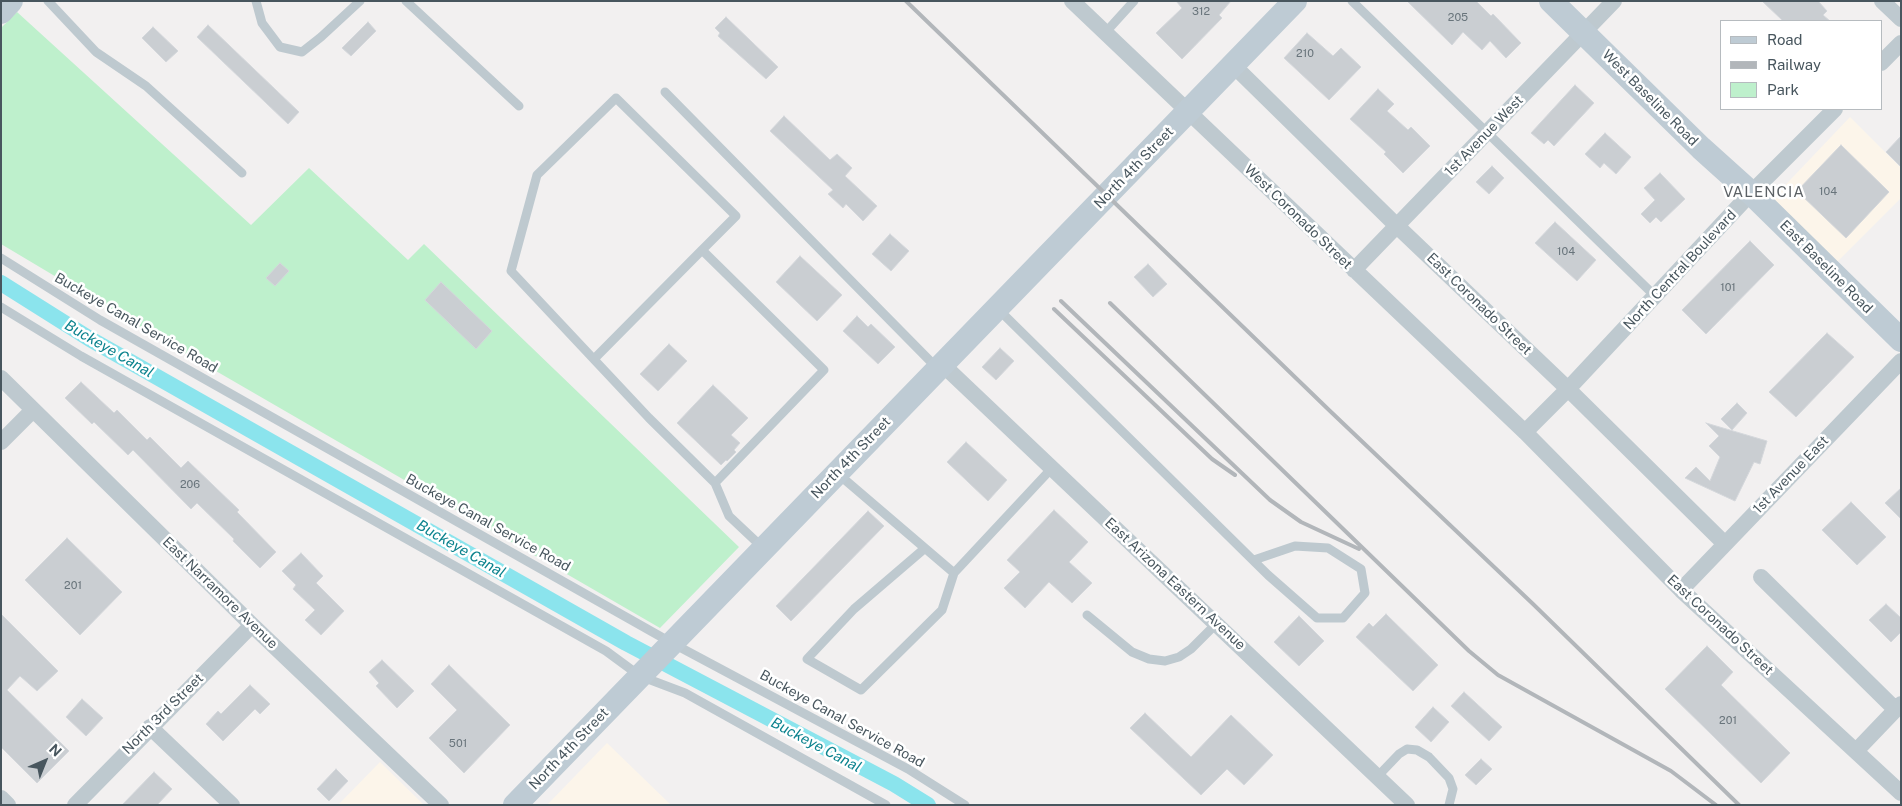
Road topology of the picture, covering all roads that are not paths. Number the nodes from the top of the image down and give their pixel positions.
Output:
1 (11, 1) edge
2 (48, 1) edge
3 (256, 1) edge
4 (360, 1) edge
5 (406, 1) edge
6 (1072, 1) edge
7 (1134, 1) edge
8 (1295, 1) edge
9 (1352, 1) edge
10 (1551, 1) edge
11 (1614, 1) edge
12 (1882, 1) edge
13 (1, 12) edge
14 (1901, 19) edge
15 (1105, 32) junction
16 (1584, 32) junction
17 (1901, 43) edge
18 (1882, 62) edge
19 (1233, 65) junction
20 (665, 92) dead end
21 (518, 106) dead end
22 (1834, 110) edge
23 (1188, 112) junction
24 (1487, 133) junction
25 (242, 173) dead end
26 (1751, 193) junction
27 (1397, 226) junction
28 (702, 250) junction
29 (1, 258) edge
30 (1354, 270) junction
31 (1655, 296) junction
32 (1, 307) edge
33 (997, 308) junction
34 (1901, 340) edge
35 (595, 358) junction
36 (1901, 361) edge
37 (940, 366) junction
38 (1, 378) edge
39 (1568, 389) junction
40 (33, 410) junction
41 (1525, 432) junction
42 (1, 442) edge
43 (1052, 468) junction
44 (836, 473) junction
45 (715, 483) junction
46 (1725, 544) junction
47 (763, 549) junction
48 (924, 549) junction
49 (1254, 560) junction
50 (954, 573) junction
51 (1761, 577) dead end
52 (1681, 590) junction
53 (1087, 615) dead end
54 (1216, 624) junction
55 (252, 625) junction
56 (669, 646) junction
57 (643, 673) junction
58 (1898, 706) edge
59 (150, 728) junction
60 (1856, 751) junction
61 (1378, 776) junction
62 (1901, 793) edge
63 (1, 798) edge
64 (8, 805) edge
65 (75, 805) edge
66 (232, 805) edge
67 (441, 805) edge
68 (515, 805) edge
69 (886, 805) edge
70 (965, 805) edge
71 (1407, 805) edge
72 (1449, 805) edge

1 - 13 street
2 - 25 lane
3 - 4 lane
5 - 21 lane
6 - 15 street, West Coronado Street
7 - 15 lane
8 - 19 street, North 4th Street
9 - 24 lane
10 - 16 street, West Baseline Road
11 - 16 street, 1st Avenue West
12 - 14 street
15 - 23 street, West Coronado Street
16 - 24 street, 1st Avenue West
16 - 26 street, West Baseline Road
17 - 18 street
19 - 23 street, North 4th Street
19 - 27 street, East Coronado Street
20 - 37 lane
22 - 26 street, North Central Boulevard
23 - 30 street, West Coronado Street
23 - 33 street, North 4th Street
24 - 27 street, 1st Avenue West
24 - 31 lane
26 - 31 street, North Central Boulevard
26 - 34 street, East Baseline Road
27 - 30 street, 1st Avenue West
27 - 39 street, East Coronado Street
28 - 35 lane
28 - 35 lane
28 - 45 lane
29 - 56 lane, Buckeye Canal Service Road
30 - 41 street, West Coronado Street
31 - 39 street, North Central Boulevard
32 - 57 lane
33 - 37 street, North 4th Street
33 - 49 lane
35 - 45 lane
36 - 46 street, 1st Avenue East
37 - 43 street, East Arizona Eastern Avenue
37 - 44 street, North 4th Street
38 - 40 street, East Narramore Avenue
39 - 41 street, North Central Boulevard
39 - 46 street, East Coronado Street
40 - 42 street
40 - 55 street, East Narramore Avenue
41 - 52 street, East Coronado Street
43 - 50 lane
43 - 54 street, East Arizona Eastern Avenue
44 - 47 street, North 4th Street
44 - 48 lane
45 - 47 lane
46 - 52 street, 1st Avenue East
47 - 56 street, North 4th Street
48 - 50 lane
48 - 50 lane
49 - 49 lane
51 - 58 street
52 - 60 street, East Coronado Street
53 - 54 lane
54 - 61 street, East Arizona Eastern Avenue
55 - 59 street, North 3rd Street
55 - 67 street, East Narramore Avenue
56 - 57 street, North 4th Street
56 - 70 lane, Buckeye Canal Service Road
57 - 68 street, North 4th Street
57 - 69 lane
58 - 60 street
59 - 65 street, North 3rd Street
59 - 66 street
60 - 62 street, East Coronado Street
61 - 71 street, East Arizona Eastern Avenue
61 - 72 lane
63 - 64 street

